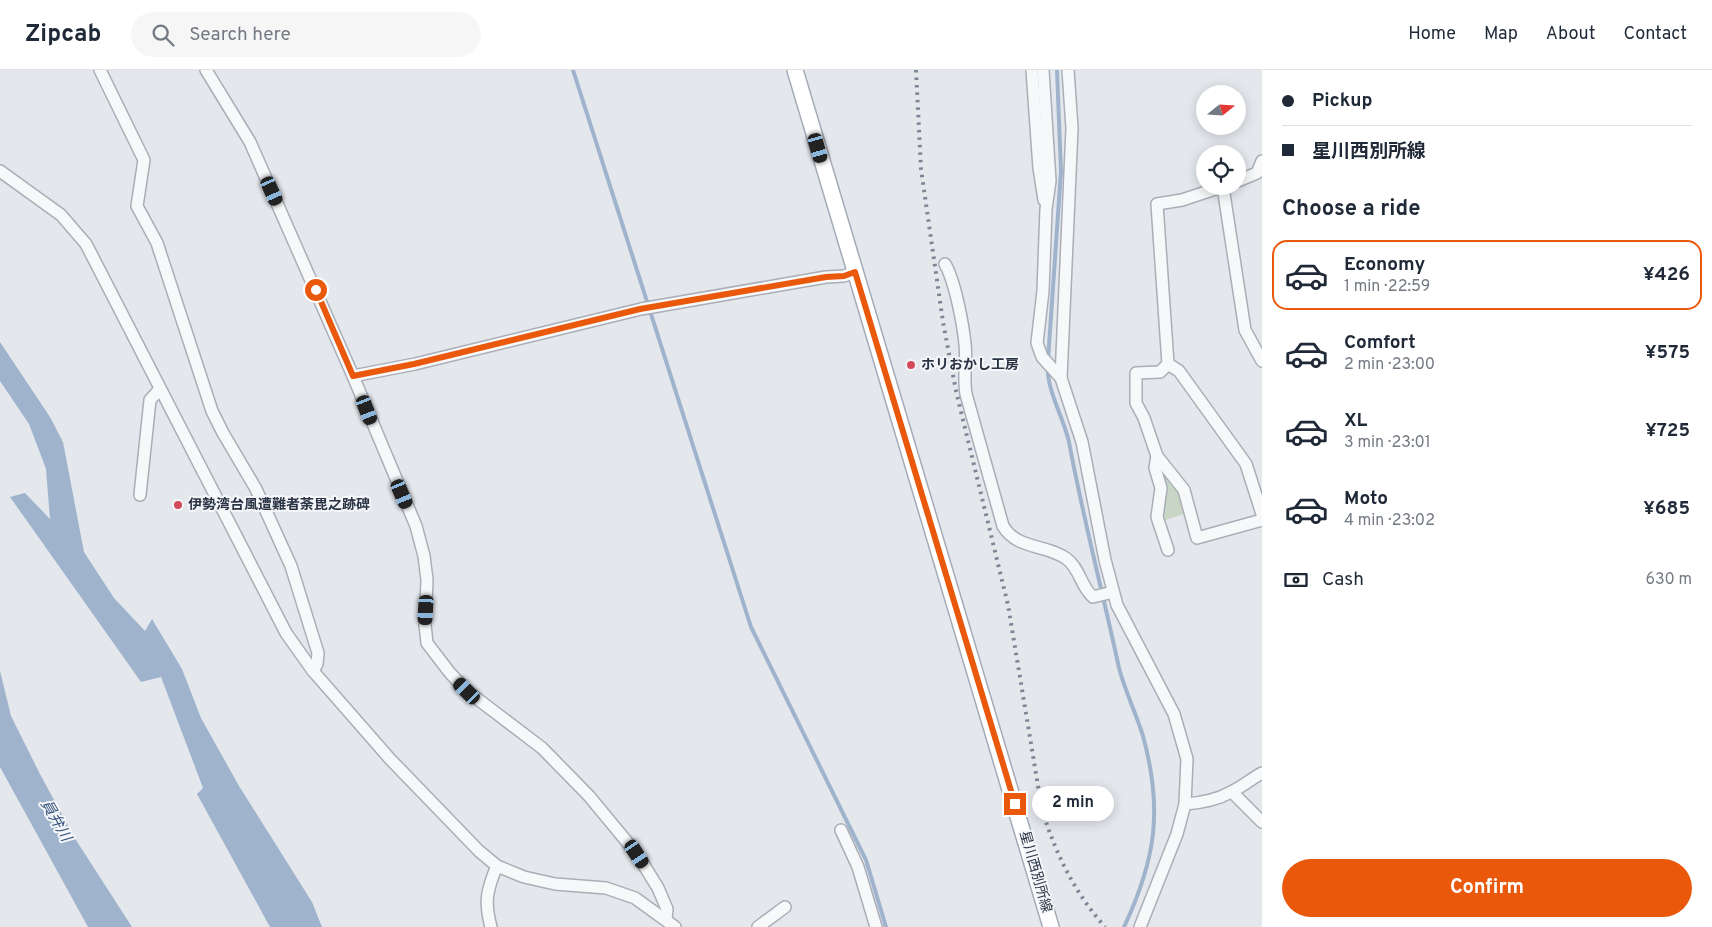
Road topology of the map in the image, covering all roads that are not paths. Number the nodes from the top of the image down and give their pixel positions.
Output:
1 (100, 70) edge
2 (206, 70) edge
3 (795, 70) edge
4 (1032, 70) edge
5 (1043, 70) edge
6 (1068, 70) edge
7 (1262, 161) edge
8 (0, 171) edge
9 (1246, 178) edge
10 (1197, 195) edge
11 (1225, 195) edge
12 (1046, 209) junction
13 (945, 264) dead end
14 (855, 272) junction
15 (1262, 361) edge
16 (1168, 364) junction
17 (1058, 375) junction
18 (353, 376) junction
19 (159, 390) junction
20 (1157, 456) junction
21 (140, 495) dead end
22 (1262, 514) edge
23 (1262, 520) edge
24 (1168, 550) dead end
25 (1113, 592) junction
26 (314, 671) junction
27 (1262, 773) edge
28 (1232, 792) junction
29 (1184, 804) junction
30 (1262, 822) edge
31 (841, 830) dead end
32 (497, 866) junction
33 (785, 907) dead end
34 (666, 919) junction
35 (492, 927) edge
36 (675, 927) edge
37 (758, 927) edge
38 (876, 927) edge
39 (1051, 927) edge
40 (1140, 927) edge

1 - 26 street
2 - 18 street
3 - 14 main road, 星川西別所線
4 - 12 street
5 - 12 street
6 - 17 street
7 - 9 street
8 - 19 street
10 - 16 street
11 - 15 street
12 - 17 street
13 - 25 street
14 - 18 street
14 - 39 main road, 星川西別所線
16 - 20 street
16 - 22 street
17 - 25 street
18 - 34 street
19 - 21 street
19 - 26 street
20 - 23 street
20 - 24 street
25 - 29 street
26 - 32 street
27 - 28 street
28 - 29 street
28 - 30 street
29 - 40 street
31 - 38 street
32 - 34 street
32 - 35 street
33 - 37 street
34 - 36 street

